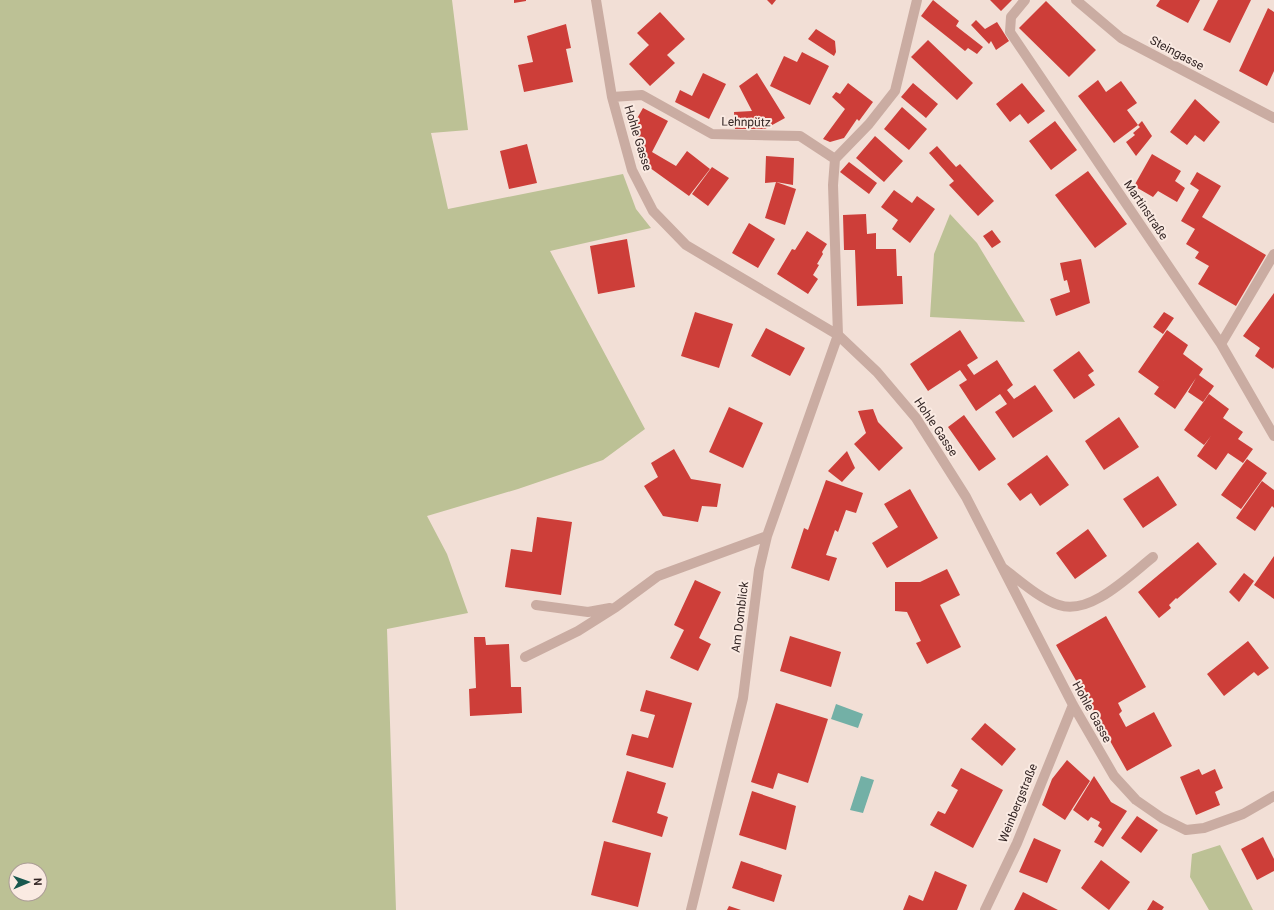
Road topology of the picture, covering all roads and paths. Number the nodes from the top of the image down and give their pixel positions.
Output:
1 (596, 0) edge
2 (917, 0) edge
3 (1025, 0) edge
4 (1076, 0) edge
5 (612, 97) junction
6 (1274, 118) edge
7 (835, 158) junction
8 (1274, 254) edge
9 (838, 335) junction
10 (1221, 344) junction
11 (1273, 430) edge
12 (767, 536) junction
13 (1153, 557) dead end
14 (1000, 565) junction
15 (536, 605) dead end
16 (616, 607) junction
17 (524, 657) dead end
18 (1073, 705) junction
19 (1274, 796) edge
20 (691, 910) edge
21 (985, 910) edge

1 - 5 street, Hohle Gasse
2 - 7 street
3 - 10 street, Martinstraße
4 - 6 street, Steingasse
5 - 7 street, Lehnpütz
5 - 9 street, Hohle Gasse
7 - 9 street
8 - 10 street
9 - 12 street, Am Domblick
9 - 14 street, Hohle Gasse
10 - 11 street, Martinstraße
12 - 16 street
12 - 20 street, Am Domblick
13 - 14 street
14 - 18 street, Hohle Gasse
15 - 16 street
16 - 17 street
18 - 19 street, Hohle Gasse
18 - 21 street, Weinbergstraße

